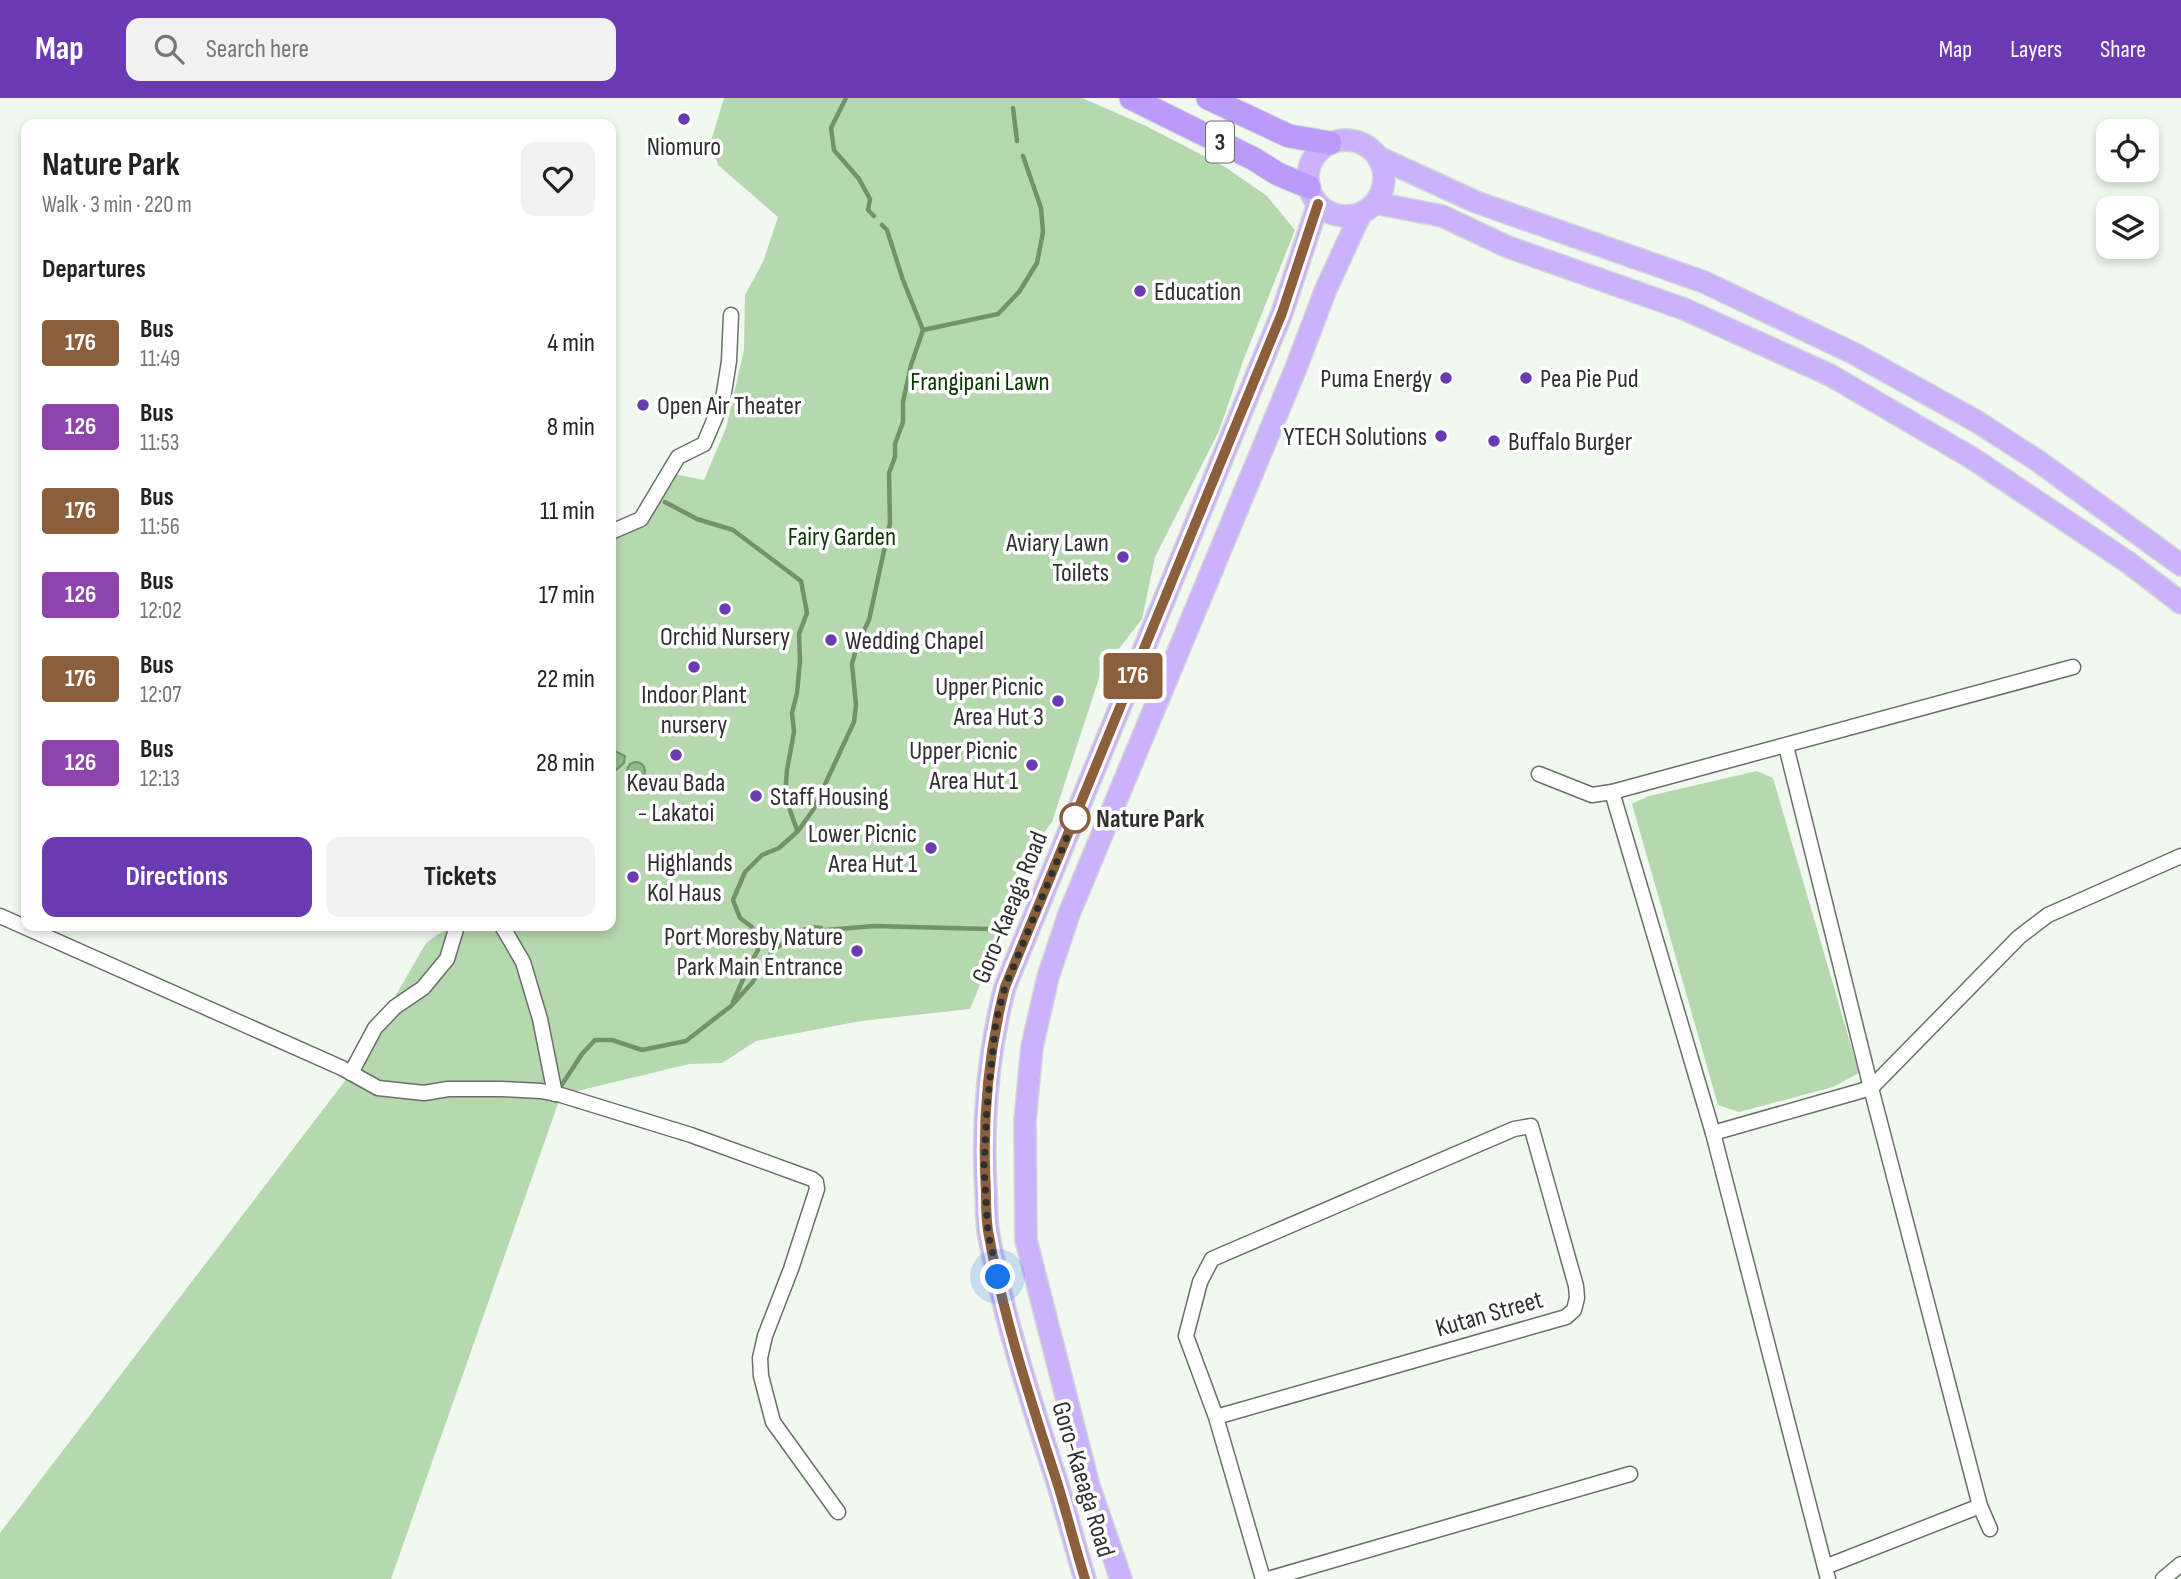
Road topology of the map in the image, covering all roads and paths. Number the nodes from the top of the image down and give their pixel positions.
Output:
1 (1131, 98) edge
2 (1208, 98) edge
3 (1330, 143) junction
4 (1378, 158) junction
5 (1313, 195) junction
6 (1368, 208) junction
7 (731, 314) dead end
8 (616, 530) edge
9 (2181, 565) edge
10 (2181, 603) edge
11 (2073, 667) dead end
12 (1786, 746) junction
13 (1539, 774) dead end
14 (1612, 792) junction
15 (2181, 856) edge
16 (0, 916) edge
17 (21, 925) edge
18 (34, 931) edge
19 (455, 931) edge
20 (505, 931) edge
21 (351, 1073) junction
22 (1871, 1088) junction
23 (555, 1094) junction
24 (1713, 1133) junction
25 (1216, 1417) junction
26 (1630, 1474) dead end
27 (1980, 1506) junction
28 (838, 1513) dead end
29 (1990, 1528) dead end
30 (2181, 1564) edge
31 (1827, 1573) edge
32 (1085, 1579) edge
33 (1121, 1579) edge
34 (1265, 1579) edge
35 (2163, 1579) edge

1 - 5 highway, 3
2 - 3 highway, 3
3 - 4 main road
3 - 5 main road
4 - 6 main road
4 - 9 main road
5 - 6 main road
5 - 32 main road, Goro-Kaeaga Road
6 - 10 main road
6 - 33 main road, Goro-Kaeaga Road
7 - 8 street
11 - 12 street
12 - 14 street
12 - 22 street
13 - 14 street
14 - 24 street
15 - 22 street
16 - 17 street
18 - 21 street
19 - 21 street
20 - 23 street
21 - 23 street
22 - 24 street
22 - 27 street
23 - 28 street
24 - 31 street
25 - 25 street, Kutan Street
25 - 34 street
26 - 34 street
27 - 29 street
27 - 31 street
30 - 35 street

